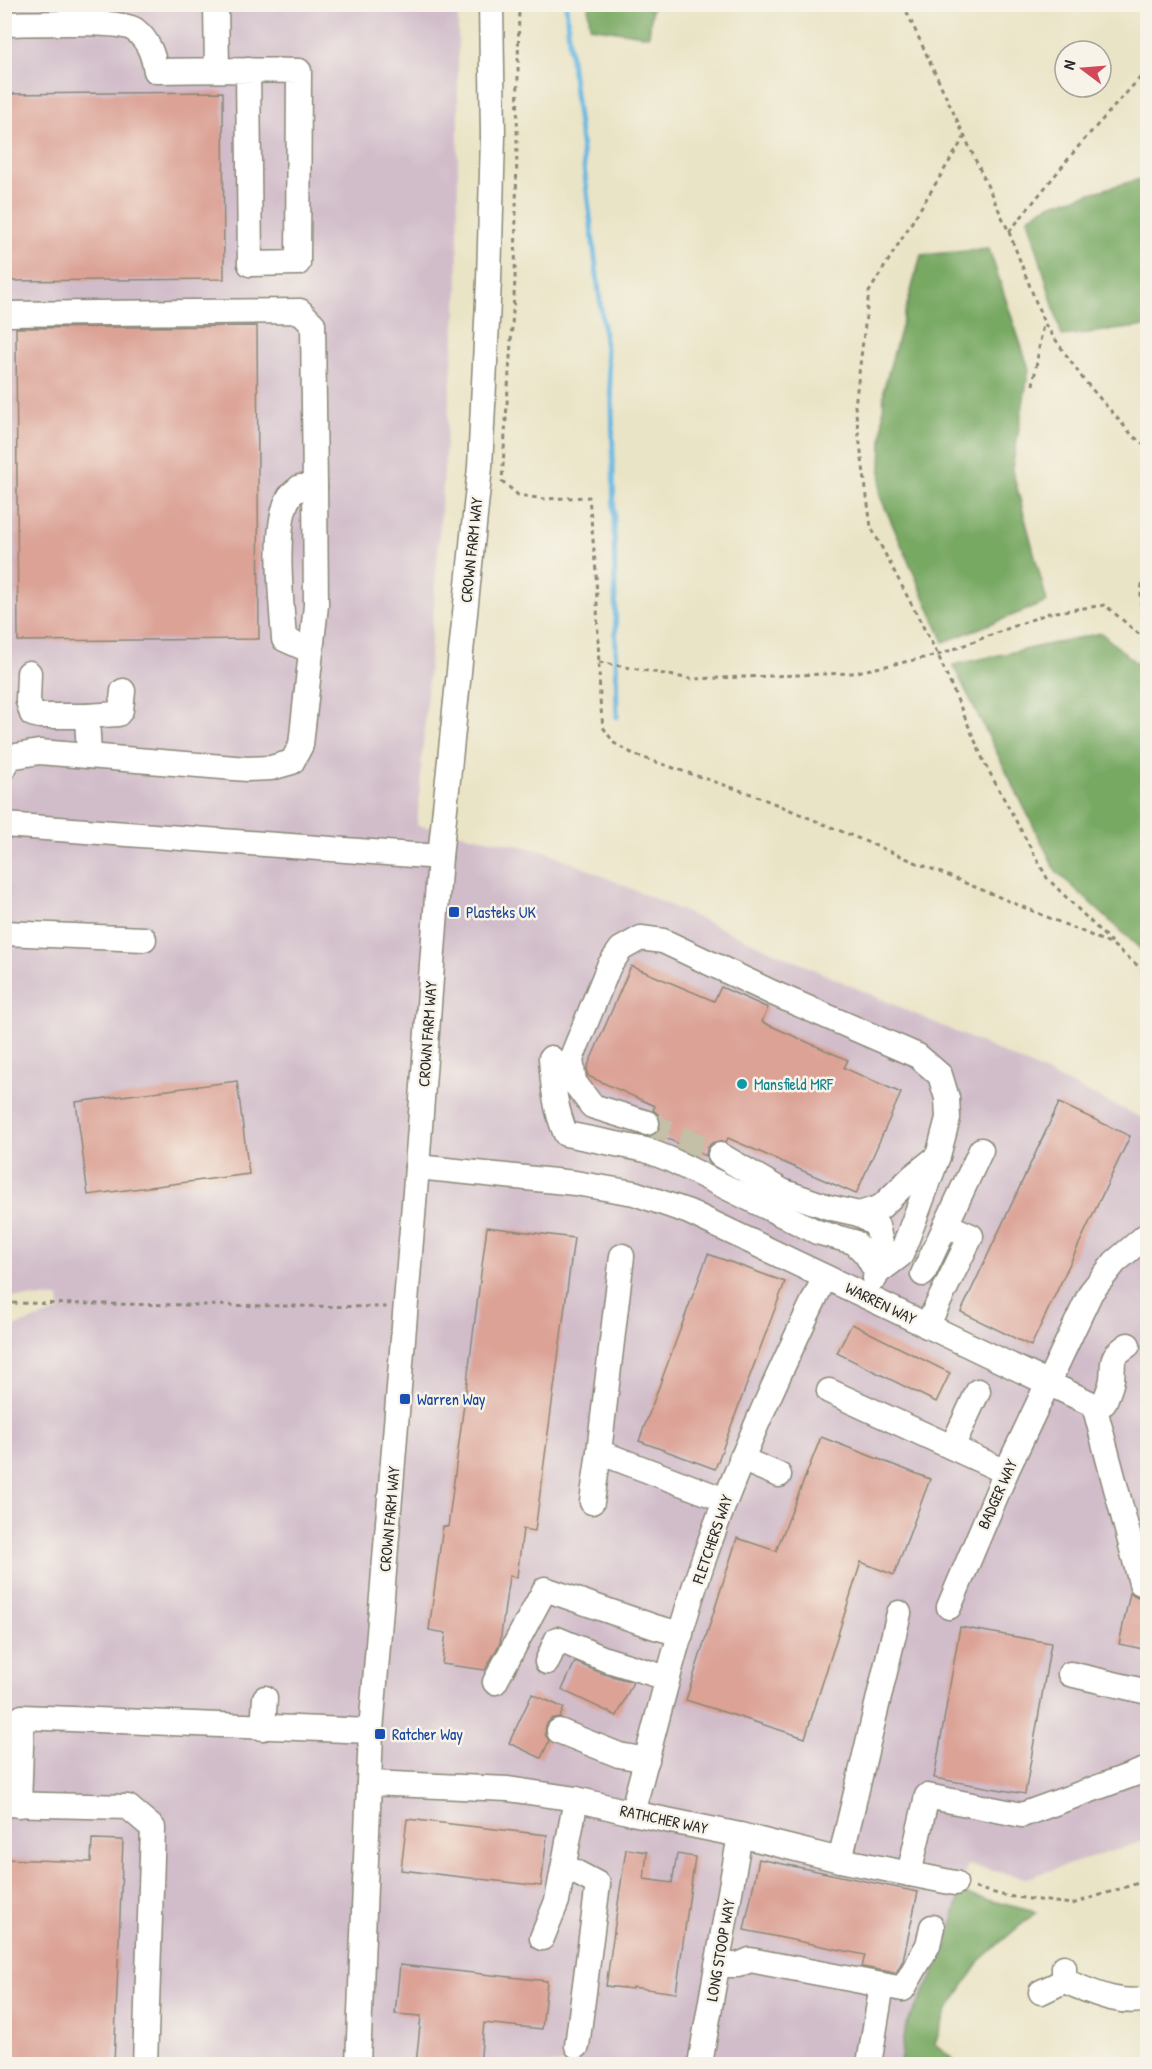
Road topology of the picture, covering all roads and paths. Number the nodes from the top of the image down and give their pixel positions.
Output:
1 (216, 4) edge
2 (491, 4) edge
3 (519, 4) edge
4 (903, 4) edge
5 (4, 24) edge
6 (1148, 69) edge
7 (217, 70) junction
8 (248, 70) junction
9 (964, 136) junction
10 (1009, 232) junction
11 (4, 314) edge
12 (1044, 323) junction
13 (1033, 385) dead end
14 (1148, 448) edge
15 (315, 487) junction
16 (1148, 567) edge
17 (1147, 642) edge
18 (311, 651) junction
19 (938, 655) junction
20 (599, 663) junction
21 (28, 673) dead end
22 (123, 691) dead end
23 (87, 716) junction
24 (89, 756) junction
25 (5, 765) edge
26 (4, 825) edge
27 (440, 857) junction
28 (4, 933) edge
29 (144, 939) dead end
30 (1114, 946) junction
31 (1148, 974) edge
32 (551, 1058) dead end
33 (647, 1123) tunnel mouth
34 (981, 1150) dead end
35 (720, 1155) tunnel mouth
36 (938, 1156) junction
37 (417, 1167) junction
38 (860, 1214) junction
39 (946, 1225) junction
40 (1148, 1234) edge
41 (622, 1256) dead end
42 (877, 1273) junction
43 (923, 1274) dead end
44 (825, 1277) junction
45 (866, 1296) junction
46 (4, 1303) edge
47 (406, 1308) junction
48 (927, 1326) junction
49 (1128, 1345) dead end
50 (1048, 1383) junction
51 (829, 1391) dead end
52 (978, 1391) dead end
53 (1094, 1405) junction
54 (952, 1447) junction
55 (599, 1452) junction
56 (741, 1459) junction
57 (1006, 1472) junction
58 (779, 1475) dead end
59 (725, 1500) junction
60 (592, 1502) dead end
61 (1141, 1583) dead end
62 (949, 1607) dead end
63 (899, 1613) dead end
64 (681, 1634) junction
65 (547, 1662) dead end
66 (1070, 1674) dead end
67 (667, 1678) junction
68 (495, 1682) dead end
69 (1148, 1692) edge
70 (265, 1698) dead end
71 (263, 1728) junction
72 (372, 1731) junction
73 (559, 1731) dead end
74 (647, 1760) junction
75 (1148, 1769) edge
76 (369, 1783) junction
77 (576, 1799) junction
78 (12, 1804) edge
79 (632, 1813) junction
80 (740, 1835) junction
81 (840, 1860) junction
82 (564, 1866) junction
83 (909, 1874) junction
84 (1148, 1880) edge
85 (955, 1883) joint
86 (932, 1927) dead end
87 (542, 1938) dead end
88 (717, 1965) junction
89 (882, 1985) junction
90 (1041, 1992) dead end
91 (1148, 1999) edge
92 (577, 2046) dead end
93 (145, 2064) edge
94 (358, 2064) edge
95 (700, 2064) edge
96 (869, 2064) edge

1 - 7 street
2 - 27 street, CROWN FARM WAY
3 - 20 path
4 - 9 path
5 - 7 street
6 - 10 path
7 - 8 street
8 - 8 street
9 - 10 path
9 - 19 path
10 - 12 path
11 - 15 street
12 - 13 path
12 - 14 path
15 - 18 street
15 - 18 street
16 - 17 path
17 - 19 path
18 - 24 street
19 - 20 path
19 - 30 path
20 - 30 path
21 - 23 street
22 - 23 street
23 - 24 street
24 - 25 street
26 - 27 street
27 - 37 street, CROWN FARM WAY
28 - 29 street
30 - 31 path
32 - 42 street
33 - 36 street
34 - 39 street
35 - 38 street
36 - 38 street
36 - 42 street
37 - 44 street, WARREN WAY
37 - 47 street, CROWN FARM WAY
38 - 42 street
39 - 43 street
39 - 48 street
40 - 50 street, BADGER WAY
41 - 55 street
42 - 45 street
44 - 45 street, WARREN WAY
44 - 56 street, FLETCHERS WAY
45 - 48 street, WARREN WAY
46 - 47 path
47 - 72 street, CROWN FARM WAY
48 - 50 street, WARREN WAY
49 - 53 street
50 - 53 street, WARREN WAY
50 - 57 street, BADGER WAY
51 - 54 street
52 - 54 street
53 - 61 street
54 - 57 street
55 - 59 street
55 - 60 street
56 - 58 street
56 - 59 street, FLETCHERS WAY
57 - 62 street, BADGER WAY
59 - 64 street, FLETCHERS WAY
63 - 81 street
64 - 67 street, FLETCHERS WAY
64 - 68 street
65 - 67 street
66 - 69 street
67 - 74 street, FLETCHERS WAY
70 - 71 street
71 - 72 street
71 - 78 street
72 - 76 street, CROWN FARM WAY
73 - 74 street
74 - 79 street, FLETCHERS WAY
75 - 83 street
76 - 77 street, RATHCHER WAY
76 - 94 street, CROWN FARM WAY
77 - 79 street, RATHCHER WAY
77 - 82 street
78 - 93 street
79 - 80 street, RATHCHER WAY
80 - 81 street, RATHCHER WAY
80 - 88 street, LONG STOOP WAY
81 - 83 street, RATHCHER WAY
82 - 87 street
82 - 92 street
83 - 85 street, RATHCHER WAY
84 - 85 path
86 - 89 street
88 - 89 street
88 - 95 street, LONG STOOP WAY
89 - 96 street
90 - 91 street

